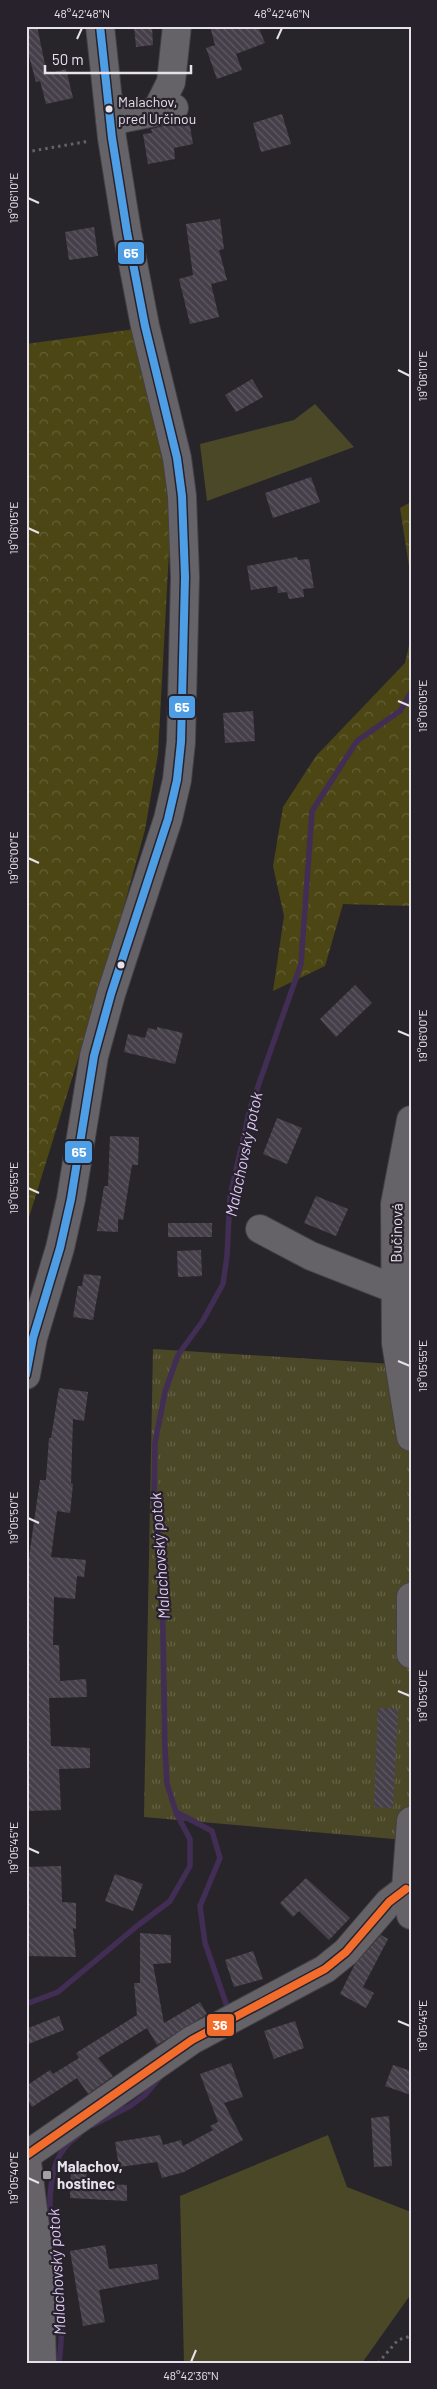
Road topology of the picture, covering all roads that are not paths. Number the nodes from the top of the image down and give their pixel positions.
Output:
1 (100, 26) edge
2 (177, 26) edge
3 (111, 130) junction
4 (411, 1120) edge
5 (260, 1229) dead end
6 (396, 1289) junction
7 (26, 1376) edge
8 (411, 1437) edge
9 (411, 1597) edge
10 (411, 1654) edge
11 (411, 1822) edge
12 (408, 1902) edge
13 (26, 2154) edge
14 (42, 2363) edge

1 - 3 street
2 - 3 street
3 - 7 street
4 - 6 street, Bučinová
5 - 6 street, Bučinová
6 - 8 street, Bučinová
9 - 10 street
11 - 12 street
12 - 13 street
13 - 14 street

